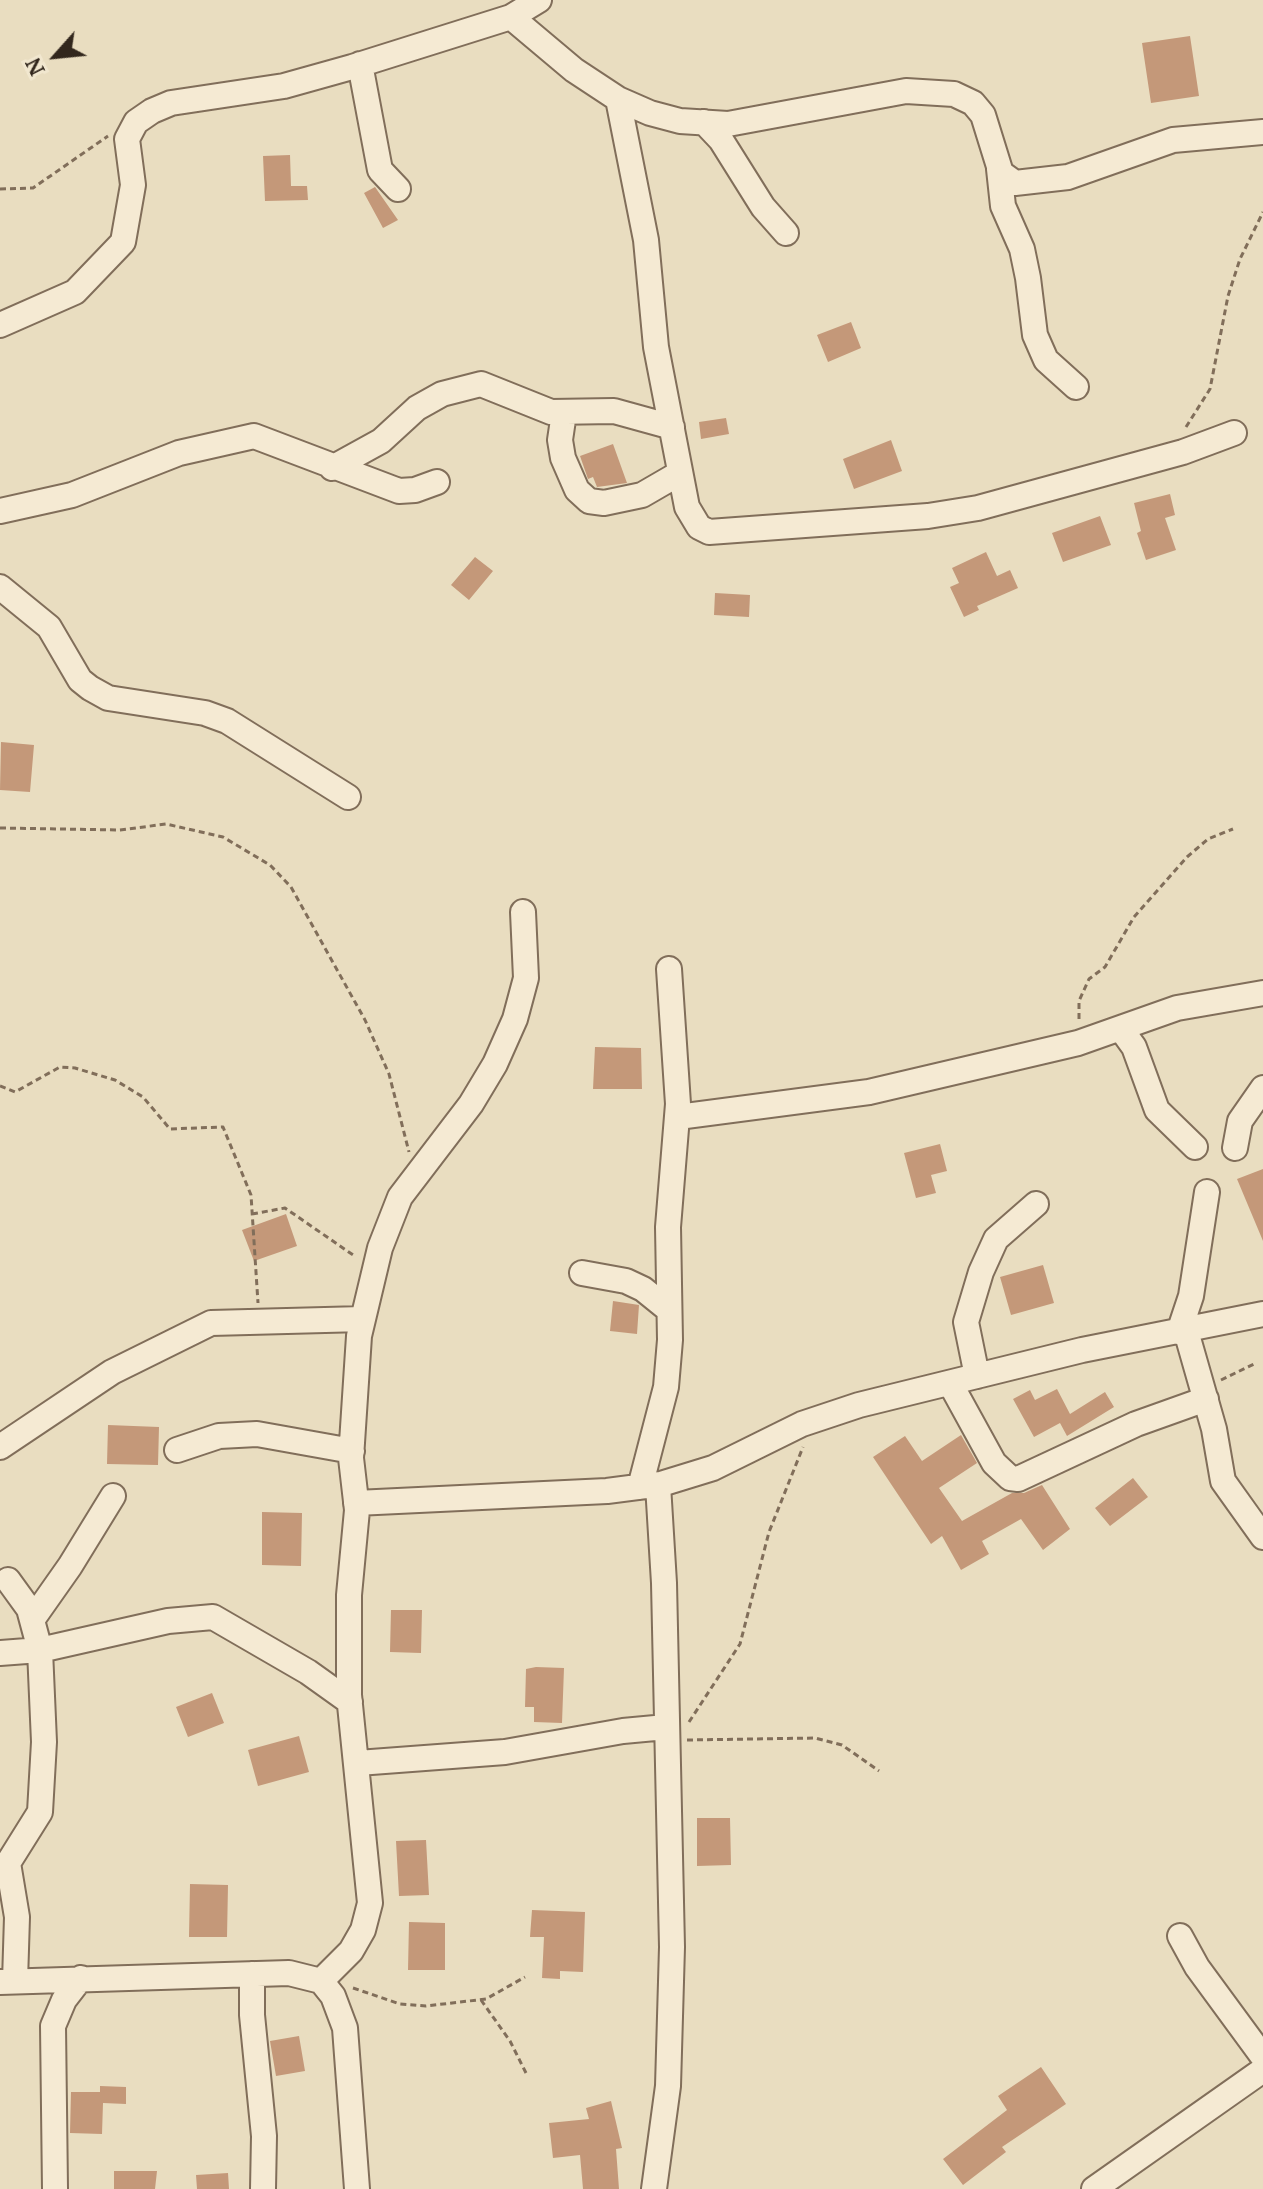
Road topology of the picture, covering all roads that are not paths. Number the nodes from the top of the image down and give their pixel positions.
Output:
1 (539, 0) edge
2 (511, 17) junction
3 (360, 64) junction
4 (618, 99) junction
5 (704, 122) junction
6 (1263, 132) edge
7 (999, 169) junction
8 (398, 189) dead end
9 (786, 233) dead end
10 (0, 325) edge
11 (1076, 387) dead end
12 (564, 413) junction
13 (672, 427) junction
14 (1234, 433) dead end
15 (332, 468) junction
16 (680, 473) junction
17 (437, 482) dead end
18 (0, 511) edge
19 (0, 587) edge
20 (348, 797) dead end
21 (523, 912) dead end
22 (669, 969) dead end
23 (1263, 993) edge
24 (1121, 1029) junction
25 (1263, 1088) edge
26 (678, 1117) junction
27 (1195, 1147) dead end
28 (1235, 1148) dead end
29 (1207, 1192) dead end
30 (1036, 1204) dead end
31 (582, 1273) dead end
32 (669, 1310) junction
33 (1263, 1314) edge
34 (363, 1319) junction
35 (1182, 1332) junction
36 (977, 1376) junction
37 (950, 1383) junction
38 (1204, 1393) junction
39 (0, 1447) edge
40 (177, 1450) dead end
41 (352, 1451) junction
42 (649, 1486) junction
43 (113, 1496) dead end
44 (356, 1503) junction
45 (1263, 1537) edge
46 (8, 1580) dead end
47 (32, 1620) junction
48 (40, 1650) junction
49 (0, 1653) edge
50 (350, 1702) junction
51 (670, 1739) junction
52 (358, 1763) junction
53 (4, 1863) edge
54 (1180, 1936) dead end
55 (252, 1974) junction
56 (81, 1978) junction
57 (8, 1982) edge
58 (323, 1984) junction
59 (1263, 2057) edge
60 (1263, 2070) edge
61 (55, 2189) edge
62 (263, 2189) edge
63 (357, 2189) edge
64 (654, 2189) edge
65 (1094, 2189) edge

1 - 2 street
2 - 3 street
2 - 4 street
3 - 8 street
3 - 10 street
4 - 5 street
4 - 13 street
5 - 7 street
5 - 9 street
6 - 7 street
7 - 11 street
12 - 13 street
12 - 15 street
12 - 16 street
13 - 16 street
14 - 16 street
15 - 17 street
15 - 18 street
19 - 20 street
21 - 34 street
22 - 26 street
23 - 24 street
24 - 26 street
24 - 27 street
25 - 28 street
26 - 32 street
29 - 35 street
30 - 36 street
31 - 32 street
32 - 42 street
33 - 35 street
34 - 39 street
34 - 41 street
35 - 36 street
35 - 38 street
36 - 37 street
37 - 38 street
37 - 42 street
38 - 45 street
40 - 41 street
41 - 44 street
42 - 44 street
42 - 51 street
43 - 47 street
44 - 50 street
46 - 47 street
47 - 48 street
48 - 49 street
48 - 50 street
48 - 53 street
50 - 52 street
51 - 52 street
51 - 64 street
52 - 58 street
53 - 57 street
54 - 59 street
55 - 56 street
55 - 58 street
55 - 62 street
56 - 57 street
56 - 61 street
58 - 63 street
60 - 65 street

